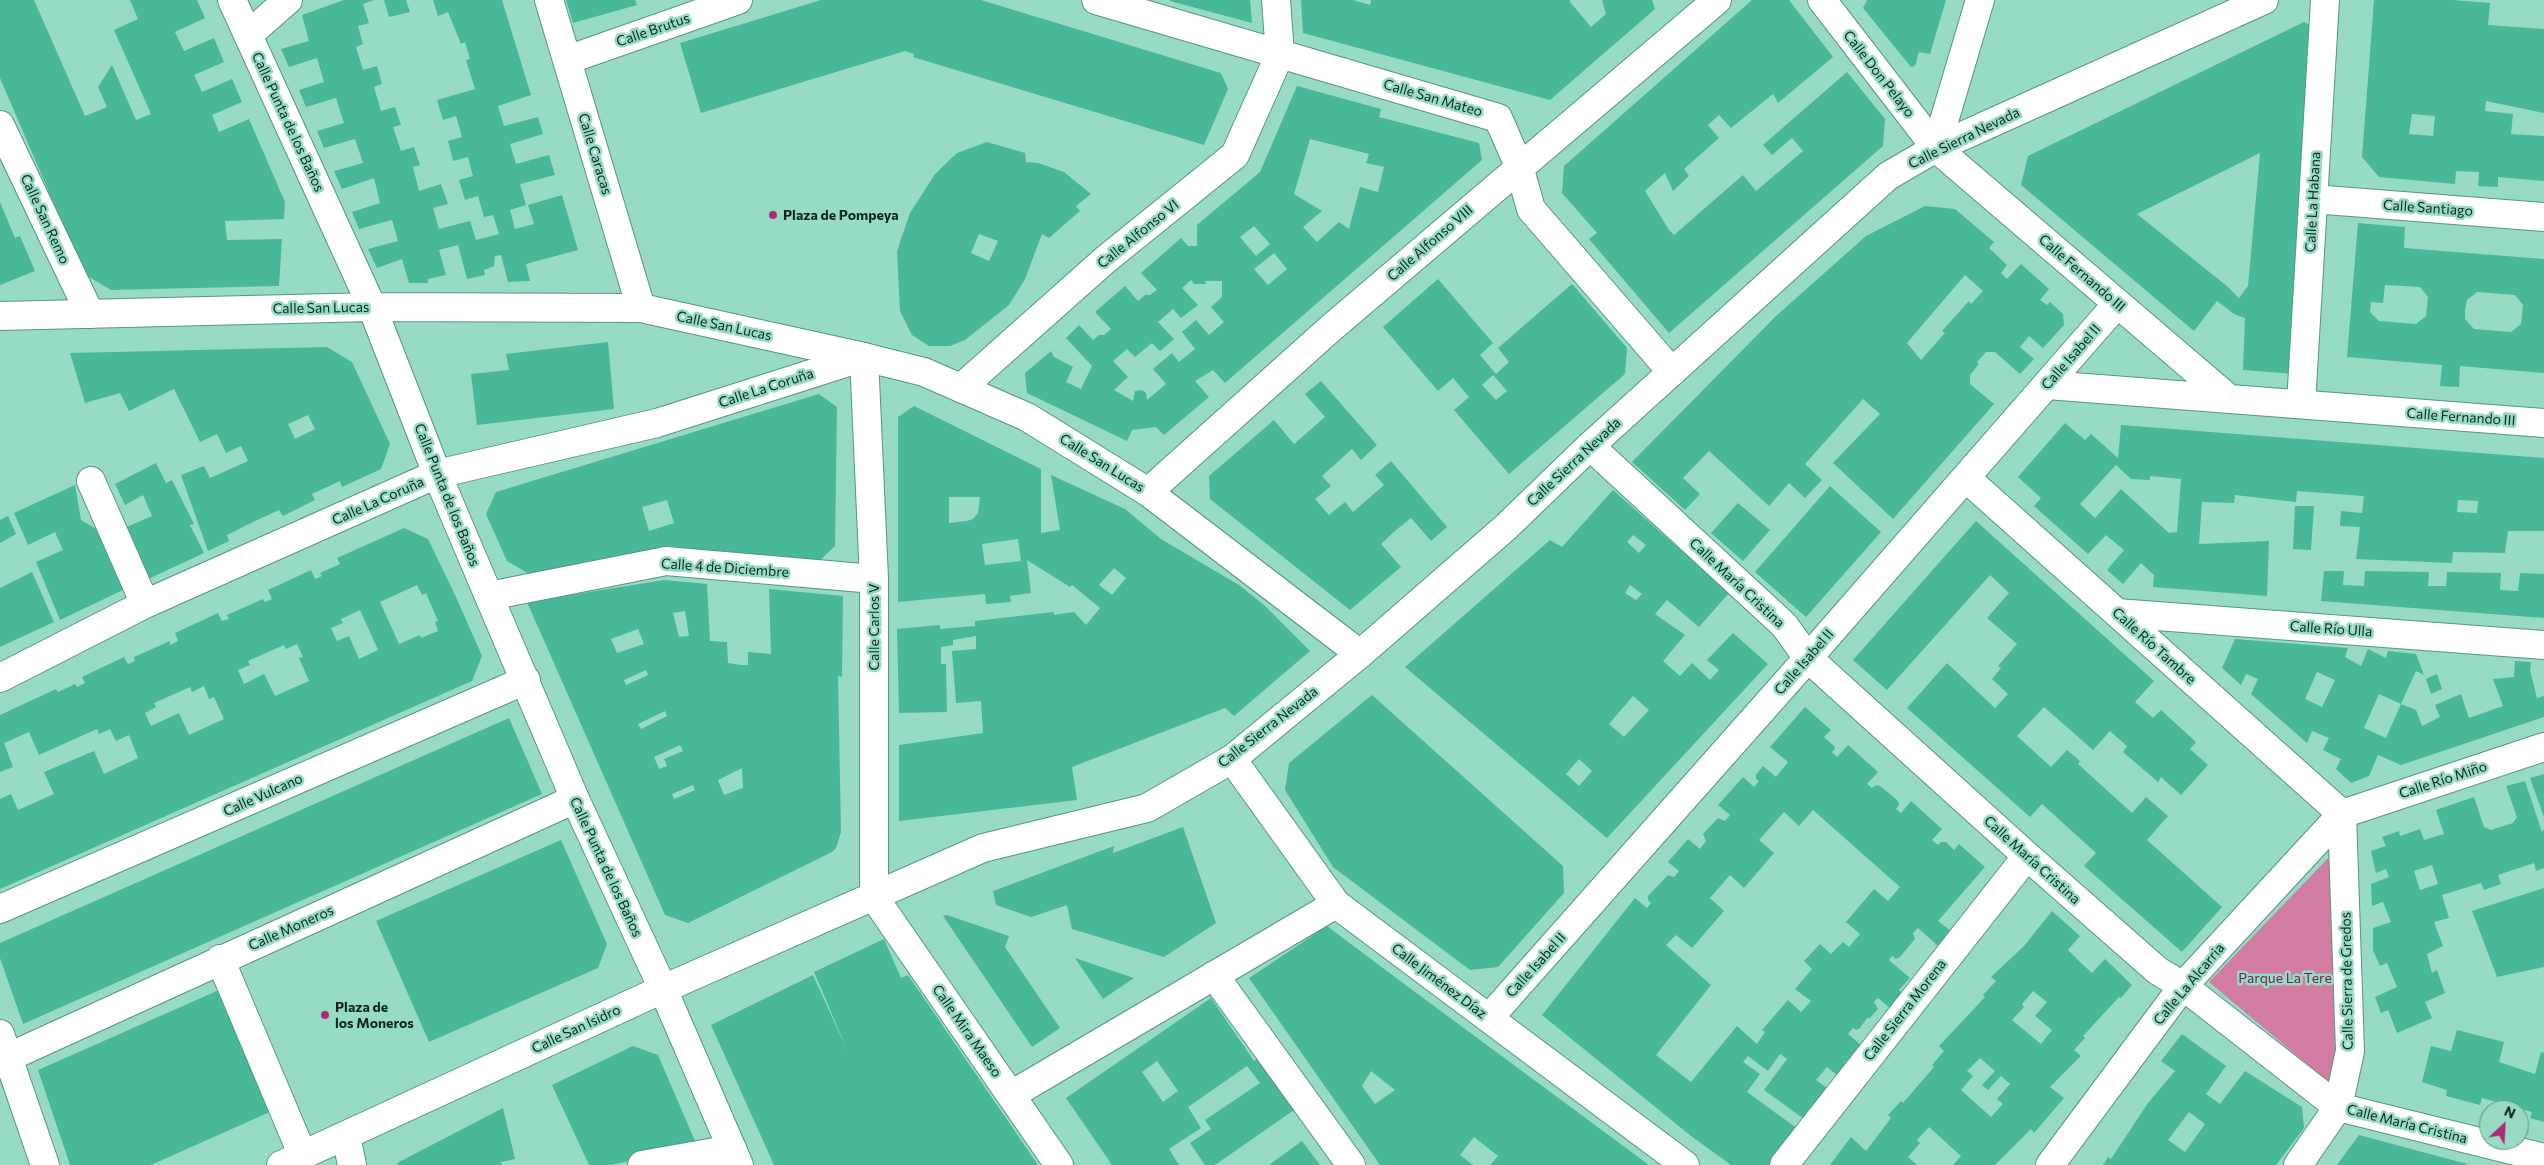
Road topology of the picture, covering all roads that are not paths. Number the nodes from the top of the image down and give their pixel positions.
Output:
1 (232, 0) edge
2 (288, 0) edge
3 (549, 0) edge
4 (738, 0) edge
5 (1096, 0) edge
6 (1276, 0) edge
7 (1717, 0) edge
8 (1822, 0) edge
9 (1980, 0) edge
10 (2264, 0) edge
11 (2325, 0) edge
12 (248, 35) junction
13 (1280, 54) junction
14 (567, 60) junction
15 (0, 124) edge
16 (1936, 148) junction
17 (1520, 166) junction
18 (2313, 199) junction
19 (2544, 217) edge
20 (2117, 304) junction
21 (372, 307) junction
22 (641, 308) junction
23 (90, 314) junction
24 (0, 316) edge
25 (864, 357) junction
26 (1672, 372) junction
27 (2047, 384) junction
28 (961, 388) junction
29 (2228, 398) junction
30 (2301, 404) junction
31 (2544, 423) edge
32 (1590, 446) junction
33 (438, 474) junction
34 (1966, 478) junction
35 (91, 481) dead end
36 (1148, 492) junction
37 (874, 579) junction
38 (489, 596) junction
39 (144, 604) junction
40 (2117, 613) junction
41 (2544, 645) edge
42 (1360, 654) junction
43 (1808, 658) junction
44 (0, 678) edge
45 (526, 680) junction
46 (2544, 747) edge
47 (1232, 758) junction
48 (575, 800) junction
49 (2342, 814) junction
50 (2027, 856) junction
51 (874, 897) junction
52 (1336, 904) junction
53 (0, 909) edge
54 (220, 959) junction
55 (1214, 975) junction
56 (2183, 986) junction
57 (663, 989) junction
58 (1489, 1018) junction
59 (4, 1045) edge
60 (1011, 1095) junction
61 (2338, 1107) junction
62 (346, 1136) junction
63 (735, 1157) edge
64 (2544, 1158) edge
65 (292, 1160) edge
66 (45, 1165) edge
67 (352, 1165) edge
68 (642, 1165) edge
69 (1060, 1165) edge
70 (1351, 1165) edge
71 (1685, 1165) edge
72 (1784, 1165) edge
73 (2050, 1165) edge
74 (2298, 1165) edge

1 - 12 street, Calle Punta de los Baños
2 - 12 street
3 - 14 street, Calle Caracas
4 - 14 street, Calle Brutus
5 - 13 street, Calle San Mateo
6 - 13 street
7 - 17 street, Calle Alfonso VIII
8 - 16 street, Calle Don Pelayo
9 - 16 street
10 - 16 street, Calle Sierra Nevada
11 - 18 street, Calle La Habana
12 - 21 street, Calle Punta de los Baños
13 - 17 street, Calle San Mateo
13 - 28 street, Calle Alfonso VI
14 - 22 street, Calle Caracas
15 - 23 street, Calle San Remo
16 - 20 street, Calle Fernando III
16 - 26 street, Calle Sierra Nevada
17 - 26 street, Calle San Mateo
17 - 36 street, Calle Alfonso VIII
18 - 19 street, Calle Santiago
18 - 30 street, Calle La Habana
20 - 27 street, Calle Isabel II
20 - 29 street, Calle Fernando III
21 - 22 street, Calle San Lucas
21 - 23 street, Calle San Lucas
21 - 33 street, Calle Punta de los Baños
22 - 25 street, Calle San Lucas
23 - 24 street, Calle San Lucas
25 - 28 street, Calle San Lucas
25 - 33 street, Calle La Coruña
25 - 37 street, Calle Carlos V
26 - 32 street, Calle Sierra Nevada
27 - 29 street, Calle Fernando III
27 - 34 street, Calle Isabel II
28 - 36 street, Calle San Lucas
29 - 30 street, Calle Fernando III
30 - 31 street, Calle Fernando III
32 - 42 street, Calle Sierra Nevada
32 - 43 street, Calle María Cristina
33 - 38 street, Calle Punta de los Baños
33 - 39 street, Calle La Coruña
34 - 40 street, Calle Río Tambre
34 - 43 street, Calle Isabel II
35 - 39 street
36 - 42 street, Calle San Lucas
37 - 38 street, Calle 4 de Diciembre
37 - 51 street, Calle Carlos V
38 - 45 street, Calle Punta de los Baños
39 - 44 street, Calle La Coruña
40 - 41 street, Calle Río Ulla
40 - 49 street, Calle Río Tambre
42 - 47 street, Calle Sierra Nevada
43 - 50 street, Calle María Cristina
43 - 58 street, Calle Isabel II
45 - 48 street, Calle Punta de los Baños
45 - 53 street, Calle Vulcano
46 - 49 street, Calle Río Miño
47 - 51 street, Calle Sierra Nevada
47 - 52 street, Calle Jiménez Díaz
48 - 54 street, Calle Moneros
48 - 57 street, Calle Punta de los Baños
49 - 56 street, Calle La Alcarria
49 - 61 street, Calle Sierra de Gredos
50 - 56 street, Calle María Cristina
50 - 72 street, Calle Sierra Morena
51 - 57 street, Calle San Isidro
51 - 60 street, Calle Mira Maeso
52 - 55 street
52 - 58 street, Calle Jiménez Díaz
54 - 59 street, Calle Moneros
54 - 65 street
55 - 60 street
55 - 70 street
56 - 61 street, Calle María Cristina
56 - 73 street, Calle La Alcarria
57 - 62 street, Calle San Isidro
57 - 63 street, Calle Punta de los Baños
58 - 71 street, Calle Jiménez Díaz
59 - 66 street
60 - 69 street, Calle Mira Maeso
61 - 64 street, Calle María Cristina
61 - 74 street, Calle Sierra de Gredos
62 - 65 street, Calle San Isidro
62 - 67 street
63 - 68 street

